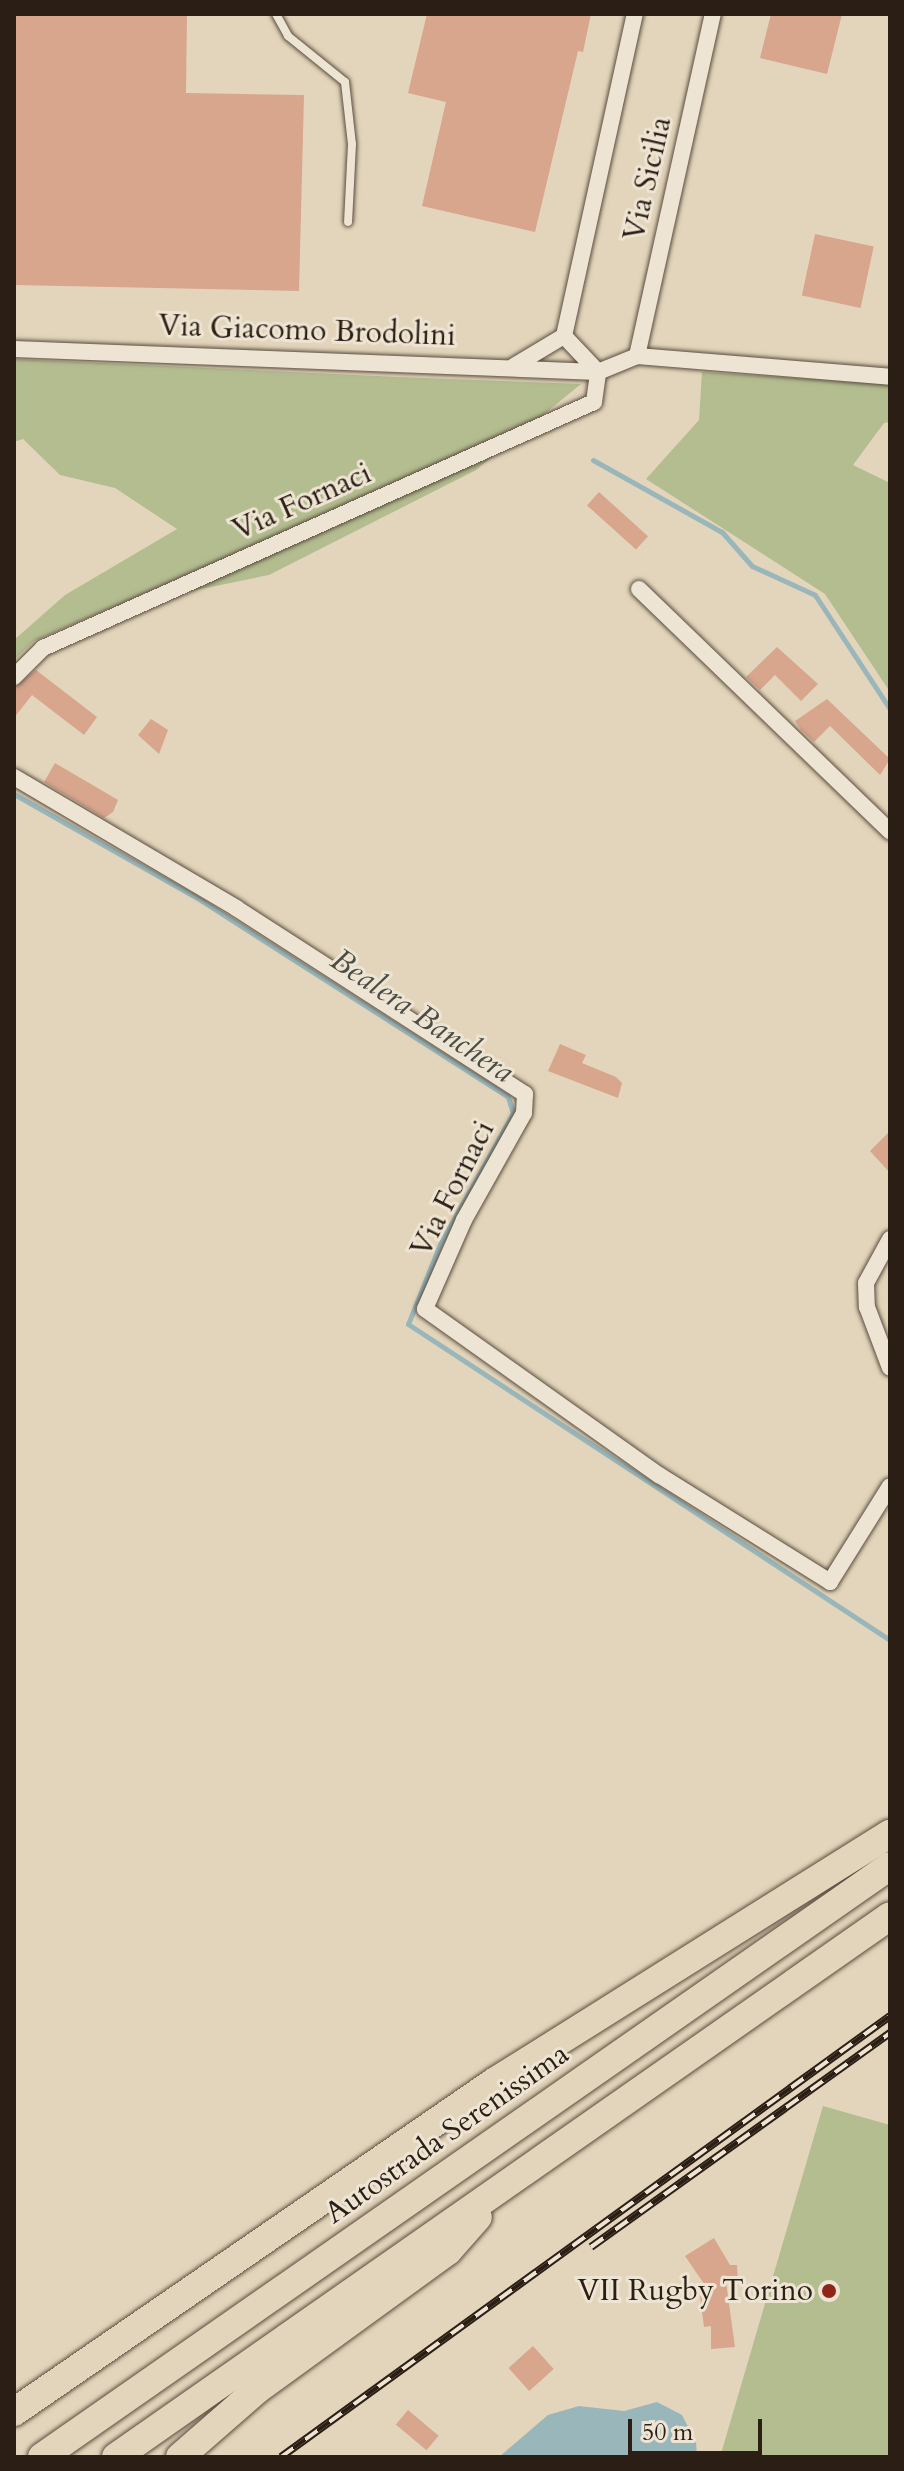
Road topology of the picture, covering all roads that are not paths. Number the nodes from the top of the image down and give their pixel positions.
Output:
1 (276, 14) edge
2 (635, 14) edge
3 (713, 14) edge
4 (348, 222) dead end
5 (564, 336) junction
6 (14, 349) edge
7 (637, 356) junction
8 (512, 367) junction
9 (598, 372) junction
10 (890, 377) edge
11 (639, 589) dead end
12 (14, 677) edge
13 (14, 777) edge
14 (890, 831) edge
15 (890, 1239) edge
16 (890, 1368) edge
17 (890, 1486) edge
18 (890, 1834) edge
19 (890, 1866) edge
20 (890, 1916) edge
21 (508, 2183) junction
22 (177, 2295) junction
23 (14, 2399) edge
24 (14, 2412) edge
25 (42, 2457) edge
26 (116, 2457) edge
27 (180, 2457) edge

1 - 4 lane
2 - 5 street, Via Sicilia
3 - 7 street, Via Sicilia
5 - 8 street
5 - 9 street
6 - 8 street, Via Giacomo Brodolini
7 - 9 street
7 - 10 street
8 - 9 street, Via Giacomo Brodolini
9 - 12 street, Via Fornaci
11 - 14 street
13 - 17 street, Via Fornaci
15 - 16 street
18 - 22 highway
19 - 25 highway, Autostrada Serenissima
20 - 21 highway
21 - 26 highway
21 - 27 highway
22 - 23 highway
22 - 24 highway

